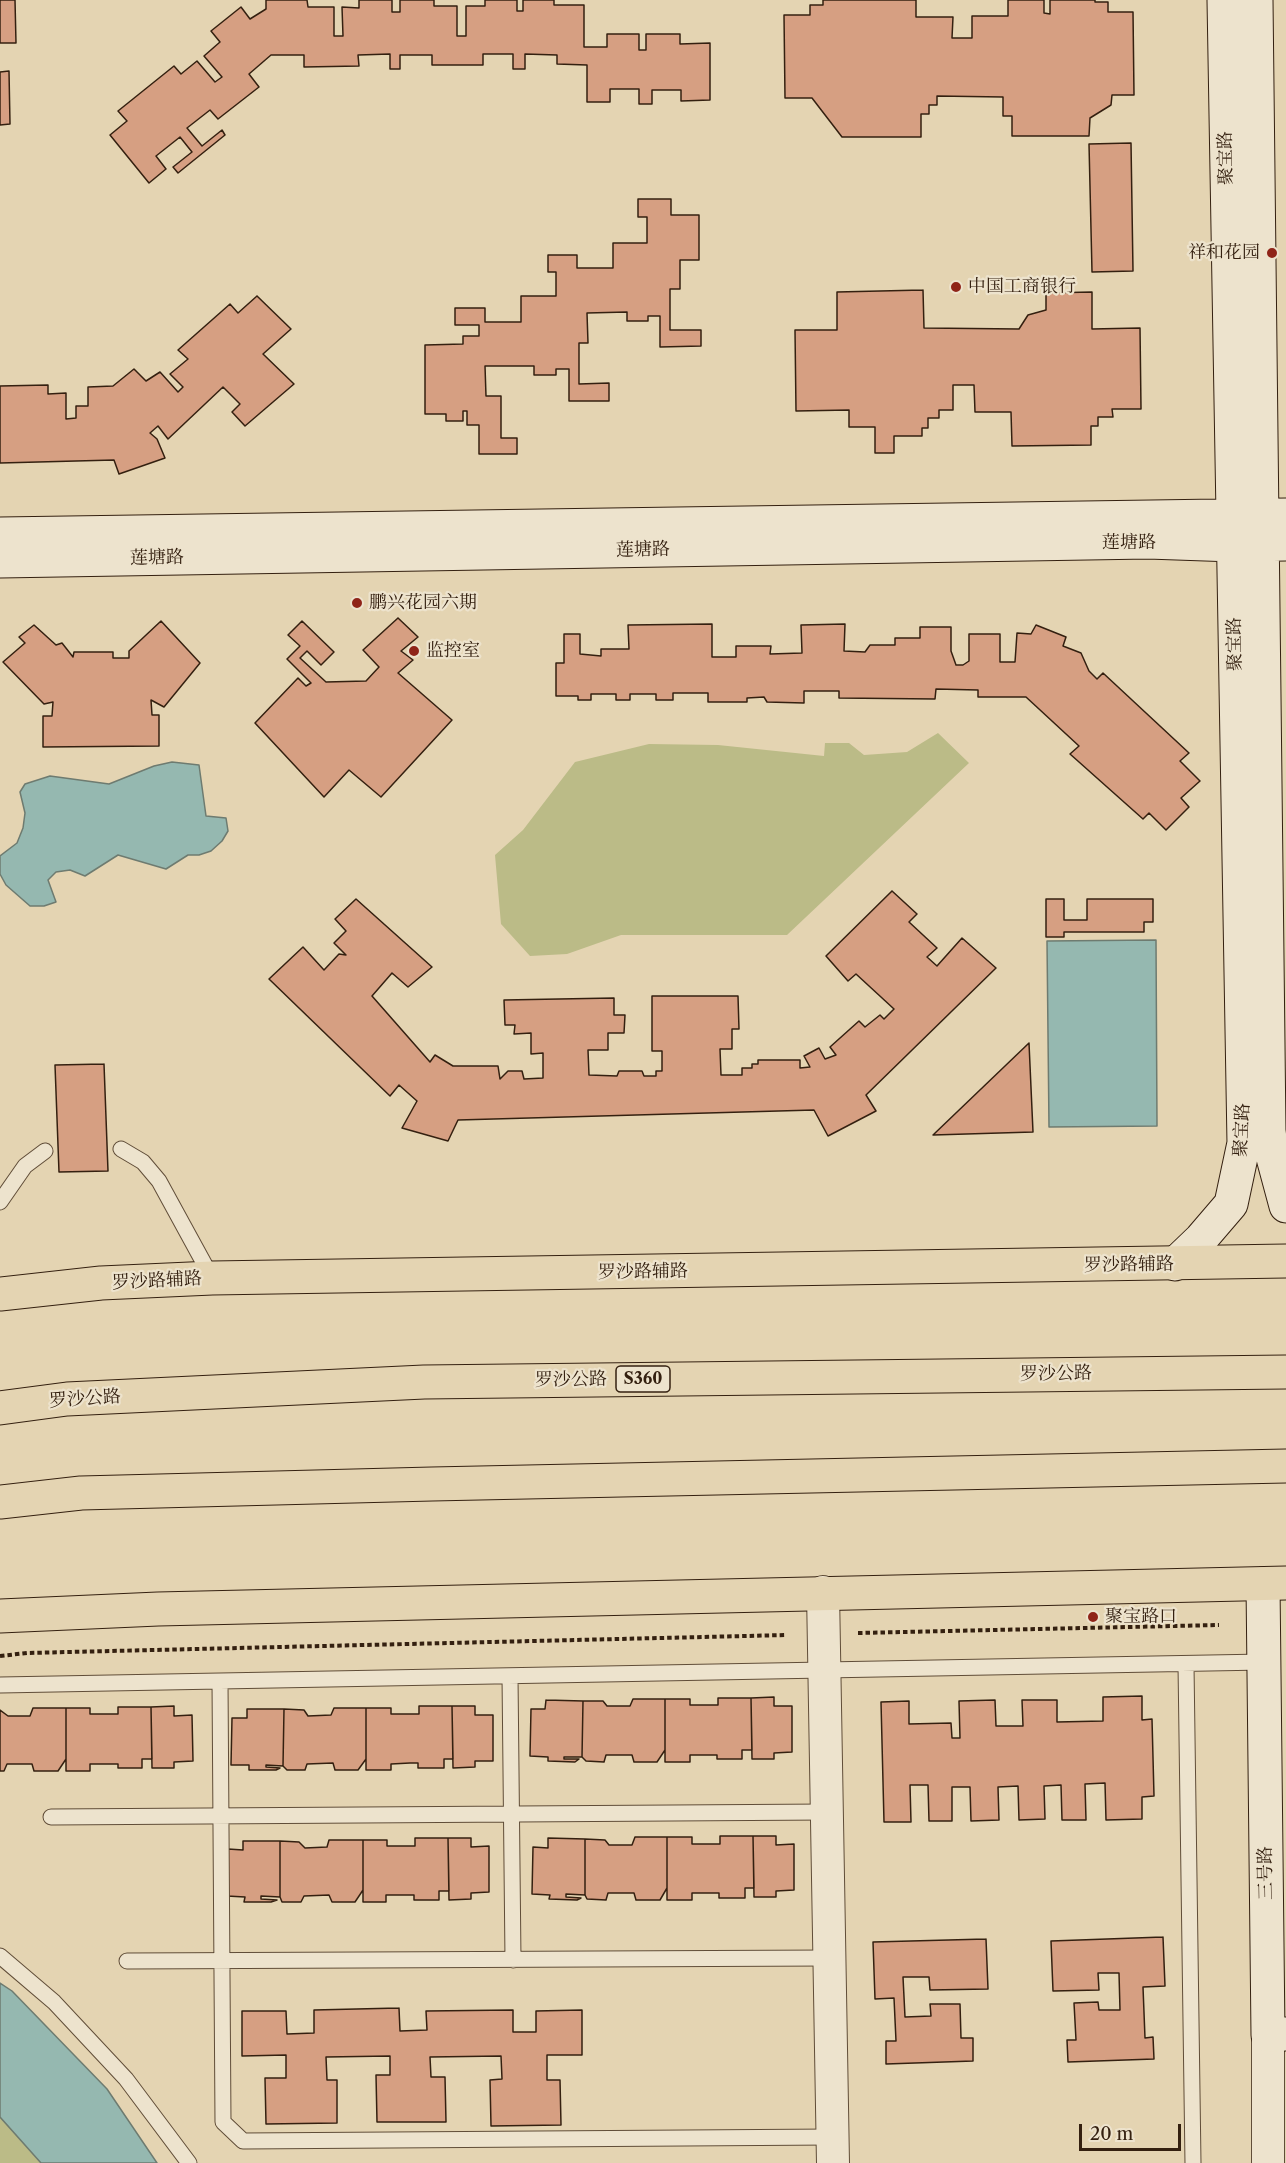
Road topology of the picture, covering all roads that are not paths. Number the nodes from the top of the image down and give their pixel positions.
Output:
1 (1224, 0) edge
2 (1256, 0) edge
3 (1260, 530) edge
4 (0, 534) edge
5 (0, 561) edge
6 (121, 1149) dead end
7 (45, 1151) dead end
8 (0, 1202) edge
9 (1286, 1206) edge
10 (1286, 1261) edge
11 (1174, 1264) junction
12 (212, 1278) junction
13 (0, 1294) edge
14 (1286, 1372) edge
15 (0, 1408) edge
16 (1286, 1466) edge
17 (0, 1502) edge
18 (1274, 1583) edge
19 (823, 1592) junction
20 (0, 1616) edge
21 (1264, 1662) junction
22 (1186, 1665) junction
23 (825, 1671) junction
24 (510, 1676) junction
25 (220, 1681) junction
26 (0, 1685) edge
27 (827, 1812) junction
28 (512, 1814) junction
29 (221, 1816) junction
30 (51, 1817) dead end
31 (0, 1956) edge
32 (829, 1958) junction
33 (513, 1960) junction
34 (127, 1961) dead end
35 (221, 1961) junction
36 (1277, 2034) edge
37 (832, 2150) edge
38 (189, 2163) edge
39 (1193, 2163) edge
40 (1268, 2163) edge

1 - 3 street, 聚宝路
2 - 3 street, 聚宝路
3 - 4 street, 莲塘路
3 - 5 street, 莲塘路
3 - 9 street, 聚宝路
3 - 11 street, 聚宝路
6 - 12 lane
7 - 8 lane
10 - 11 main road, 罗沙路辅路
11 - 12 main road, 罗沙路辅路
12 - 13 main road, 罗沙路辅路
14 - 15 main road, 罗沙公路 / S360
16 - 17 main road
18 - 19 main road
18 - 21 street, 三号路
19 - 20 main road
19 - 23 street
21 - 22 lane
21 - 36 street, 三号路
22 - 23 lane
22 - 39 lane
23 - 24 lane
23 - 27 street
24 - 25 lane
24 - 28 lane
25 - 26 lane
25 - 29 lane
27 - 28 lane
27 - 32 street
28 - 29 lane
28 - 33 lane
29 - 30 lane
29 - 35 lane
31 - 38 lane
32 - 33 lane
32 - 37 street
33 - 35 lane
34 - 35 lane
35 - 37 lane
36 - 40 street, 三号路

